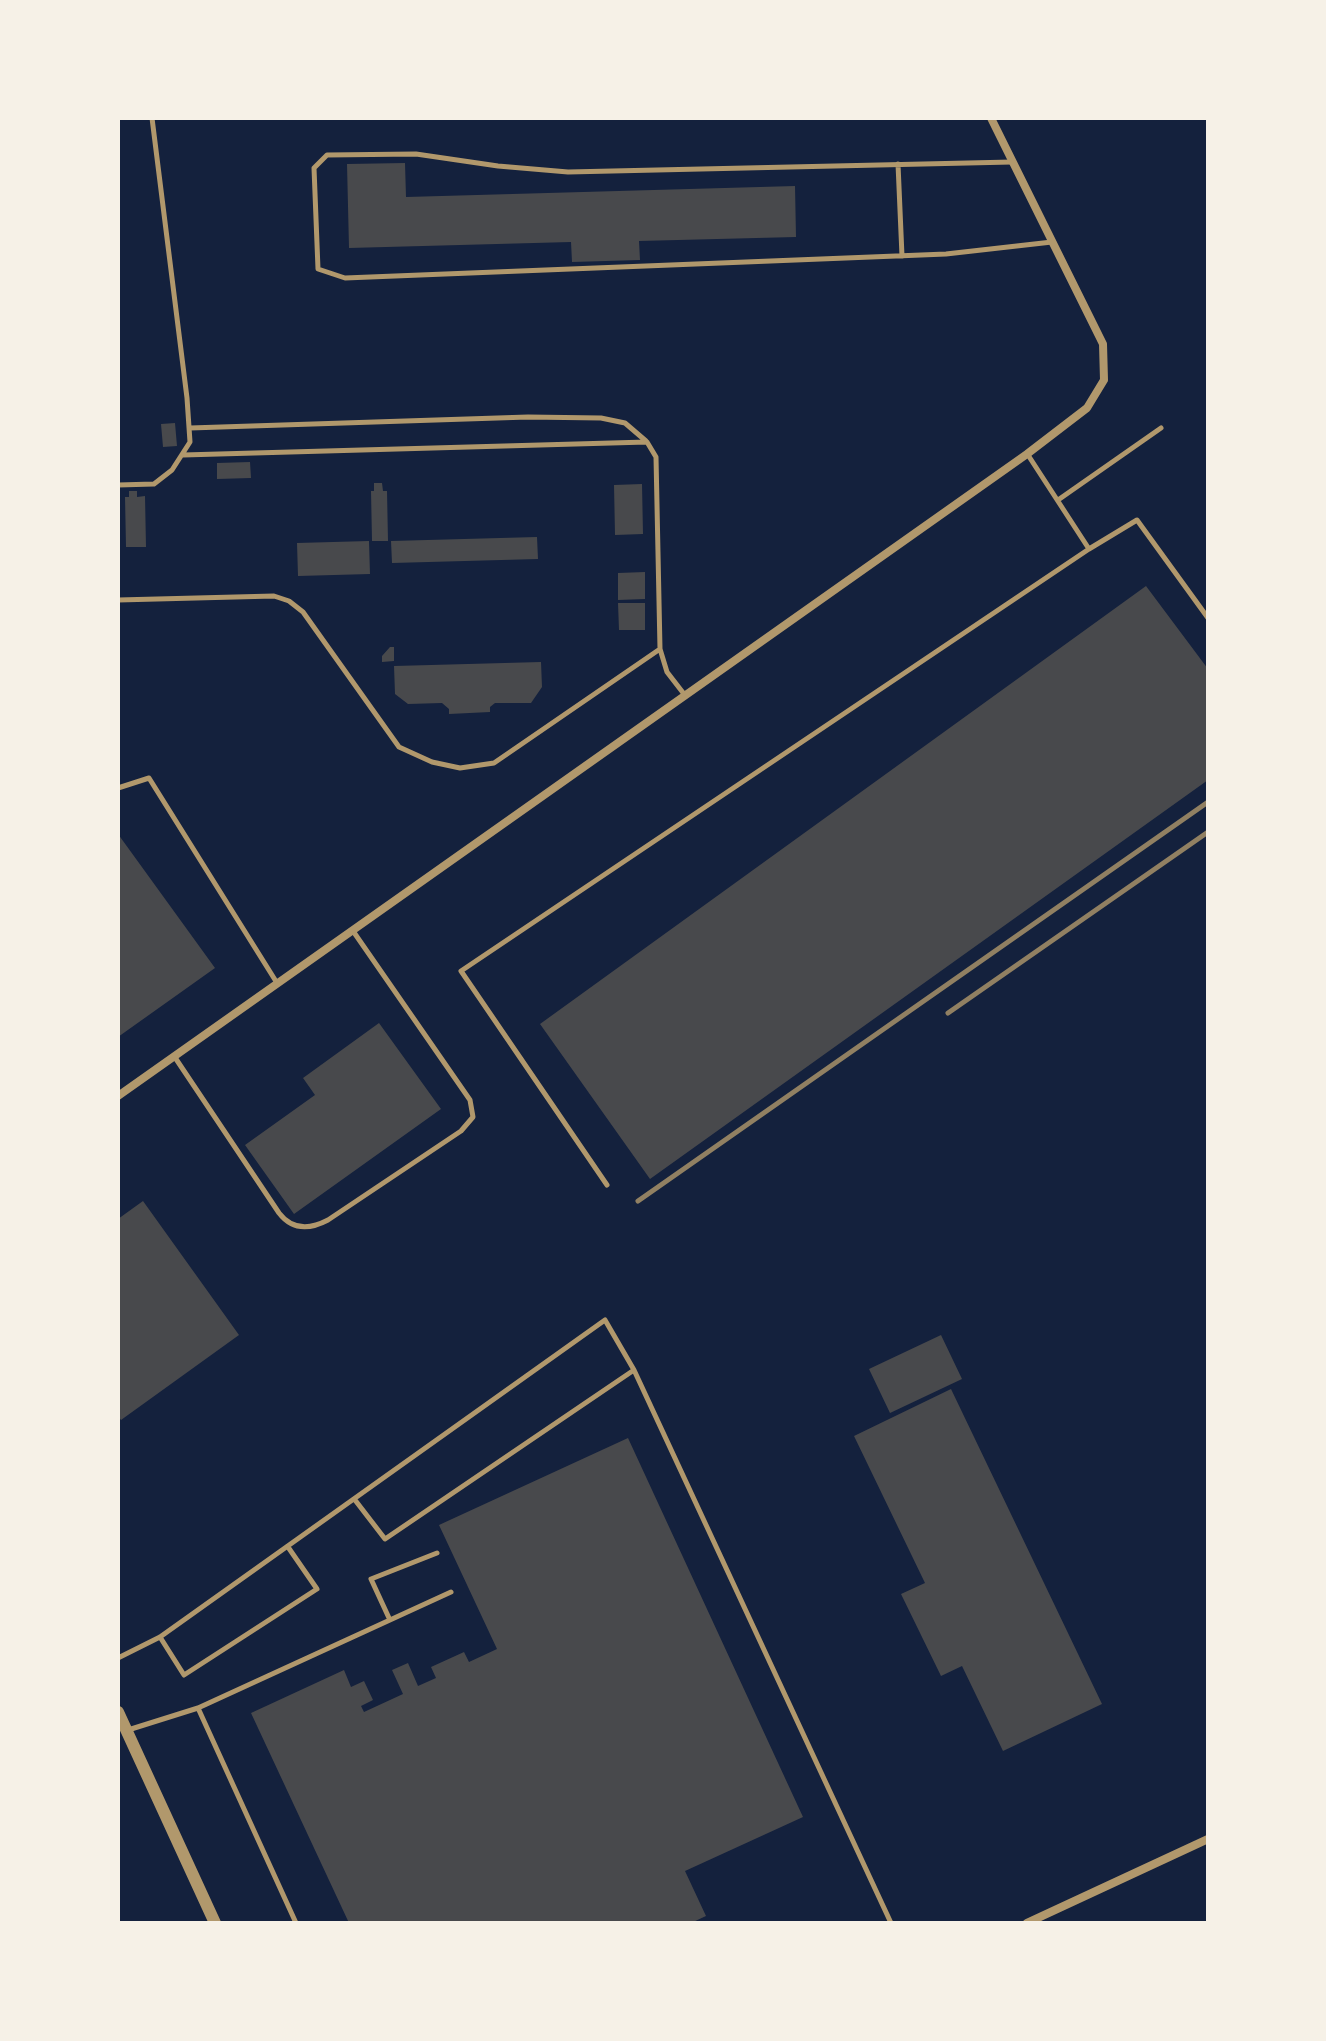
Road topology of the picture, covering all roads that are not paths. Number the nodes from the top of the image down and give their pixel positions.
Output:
1 (152, 118) edge
2 (991, 118) edge
3 (1013, 162) junction
4 (898, 164) junction
5 (1053, 242) junction
6 (902, 256) junction
7 (190, 428) junction
8 (1161, 428) dead end
9 (647, 442) junction
10 (1027, 454) junction
11 (183, 455) junction
12 (118, 485) edge
13 (1058, 500) junction
14 (1089, 549) junction
15 (118, 600) edge
16 (1208, 618) edge
17 (660, 649) junction
18 (684, 694) junction
19 (118, 788) edge
20 (353, 930) junction
21 (277, 983) junction
22 (174, 1056) junction
23 (118, 1096) edge
24 (607, 1185) dead end
25 (634, 1370) junction
26 (355, 1500) junction
27 (288, 1547) junction
28 (437, 1553) dead end
29 (451, 1592) dead end
30 (389, 1618) junction
31 (160, 1637) junction
32 (118, 1658) edge
33 (198, 1708) junction
34 (118, 1712) edge
35 (127, 1731) junction
36 (1208, 1839) edge
37 (215, 1923) edge
38 (296, 1923) edge
39 (891, 1923) edge
40 (1027, 1923) edge

1 - 7 lane
2 - 3 street
3 - 4 lane
3 - 5 street
4 - 6 lane
4 - 6 lane
5 - 6 lane
5 - 10 street
7 - 9 lane
7 - 11 lane
8 - 13 lane
9 - 11 lane
9 - 17 lane
10 - 13 lane
10 - 18 street
11 - 12 lane
13 - 14 lane
14 - 16 lane
14 - 24 lane
15 - 17 lane
17 - 18 lane
18 - 20 street
19 - 21 lane
20 - 21 street
20 - 22 lane
21 - 22 street
22 - 23 street
25 - 26 lane
25 - 26 lane
25 - 39 lane
26 - 27 lane
27 - 31 lane
27 - 31 lane
28 - 30 lane
29 - 30 lane
30 - 33 lane
31 - 32 lane
33 - 35 lane
33 - 38 lane
34 - 35 street
35 - 37 street
36 - 40 street

